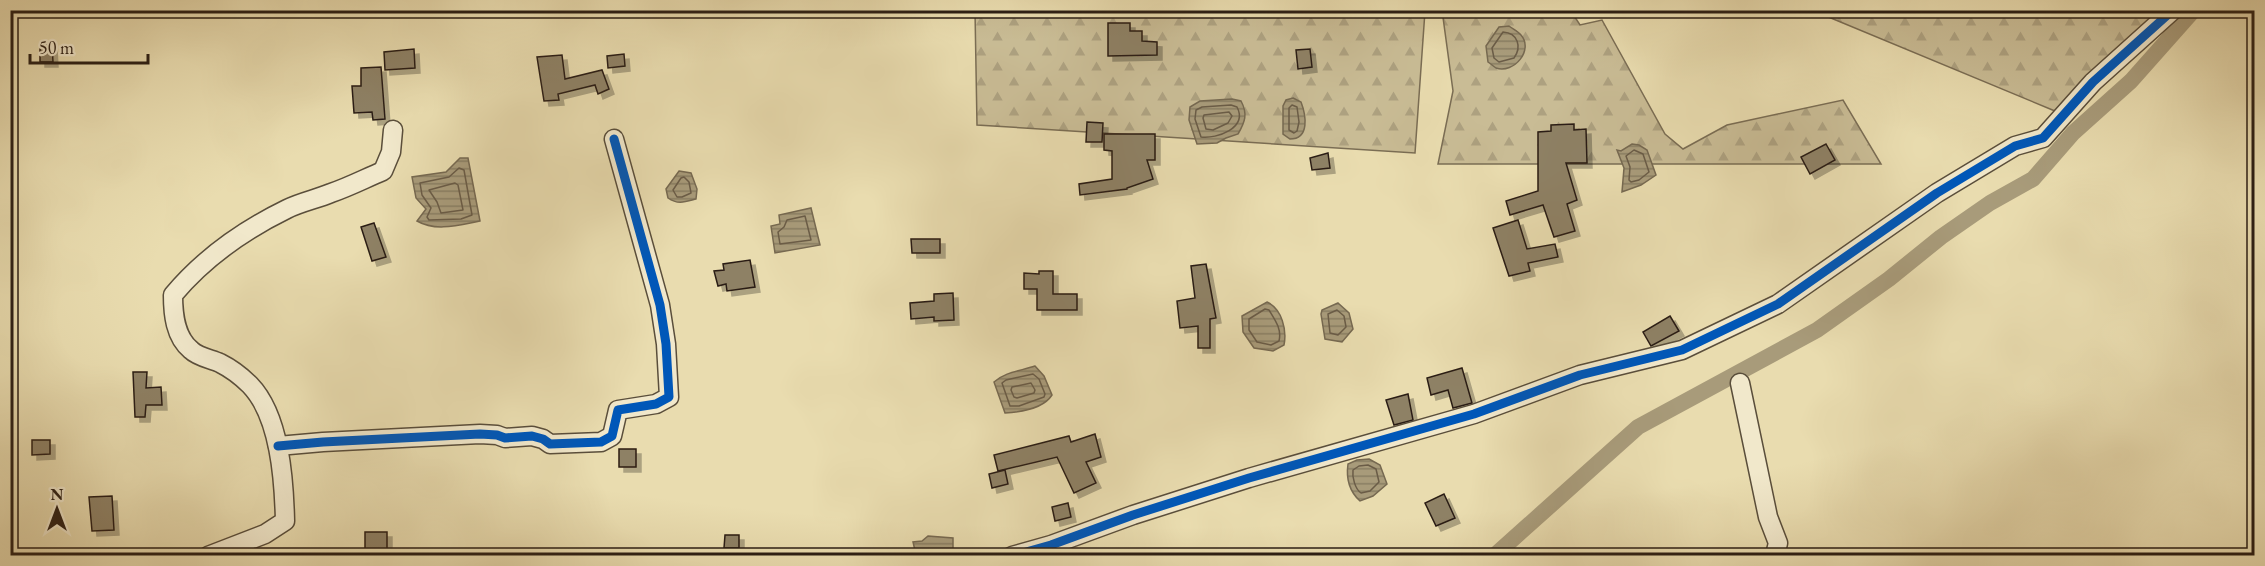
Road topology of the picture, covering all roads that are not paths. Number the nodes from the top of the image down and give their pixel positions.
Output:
1 (2173, 10) edge
2 (393, 130) dead end
3 (614, 139) dead end
4 (1740, 383) dead end
5 (278, 446) junction
6 (208, 555) edge
7 (1012, 555) edge
8 (1776, 555) edge

1 - 7 street
2 - 5 street
3 - 5 street
4 - 8 street
5 - 6 street

